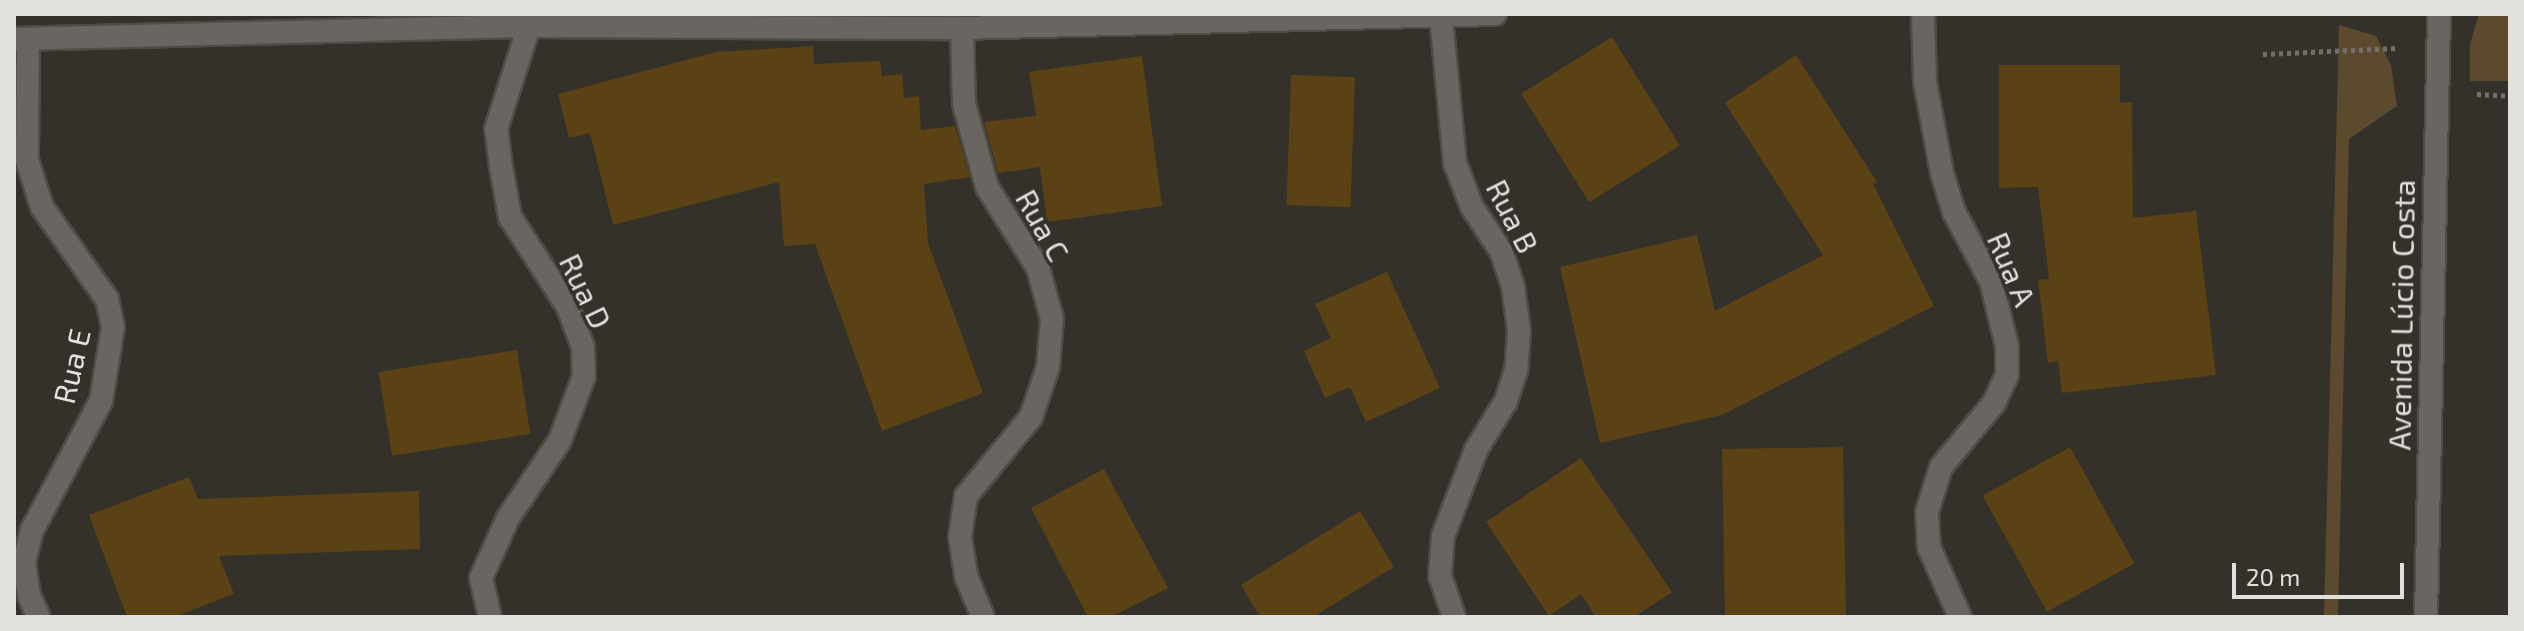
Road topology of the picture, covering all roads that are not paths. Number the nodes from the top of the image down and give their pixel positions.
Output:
1 (1495, 14) edge
2 (1923, 14) edge
3 (2439, 14) edge
4 (1441, 16) junction
5 (529, 26) junction
6 (962, 28) junction
7 (21, 39) edge
8 (39, 617) edge
9 (490, 617) edge
10 (983, 617) edge
11 (1454, 617) edge
12 (1960, 617) edge
13 (2426, 617) edge

1 - 4 street
2 - 12 street, Rua A
3 - 13 street, Avenida Lúcio Costa
4 - 6 street
4 - 11 street, Rua B
5 - 6 street
5 - 7 street
5 - 9 street, Rua D
6 - 10 street, Rua C
7 - 8 street, Rua E

